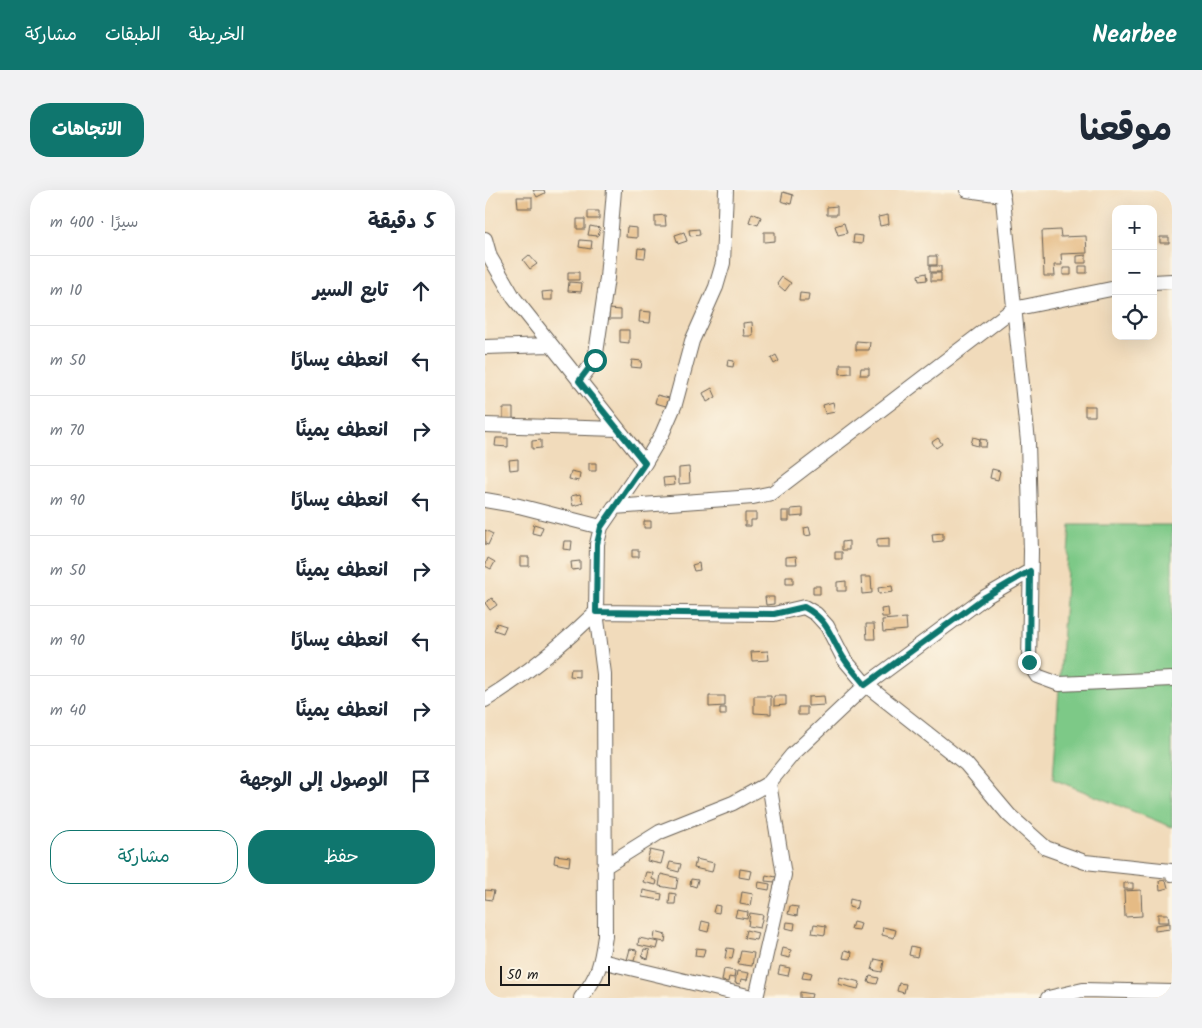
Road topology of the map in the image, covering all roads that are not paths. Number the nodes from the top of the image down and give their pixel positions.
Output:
1 (614, 190) edge
2 (726, 190) edge
3 (967, 190) edge
4 (1002, 193) edge
5 (485, 239) edge
6 (487, 257) edge
7 (1172, 280) edge
8 (1157, 282) edge
9 (1112, 289) edge
10 (1013, 309) junction
11 (551, 345) junction
12 (485, 347) edge
13 (579, 381) junction
14 (485, 425) edge
15 (618, 429) junction
16 (645, 463) junction
17 (485, 500) edge
18 (614, 507) junction
19 (601, 527) junction
20 (1030, 571) junction
21 (596, 612) junction
22 (1172, 679) edge
23 (865, 685) junction
24 (485, 700) edge
25 (769, 783) junction
26 (605, 867) junction
27 (1172, 874) edge
28 (601, 961) junction
29 (1172, 992) edge
30 (581, 998) edge
31 (756, 998) edge
32 (1048, 998) edge

1 - 13 street
2 - 16 street
3 - 4 street
4 - 10 street
5 - 6 street
6 - 11 street
7 - 8 street
9 - 10 street
10 - 18 street
10 - 20 street
11 - 12 street
11 - 13 street
13 - 15 street
14 - 15 street
15 - 16 street
16 - 18 street
17 - 19 street
18 - 19 street
19 - 21 street
20 - 22 street
20 - 23 street
21 - 23 street
21 - 24 street
21 - 26 street
23 - 25 street
23 - 27 street
25 - 26 street
25 - 31 street
26 - 28 street
28 - 30 street
28 - 31 street
29 - 32 street

